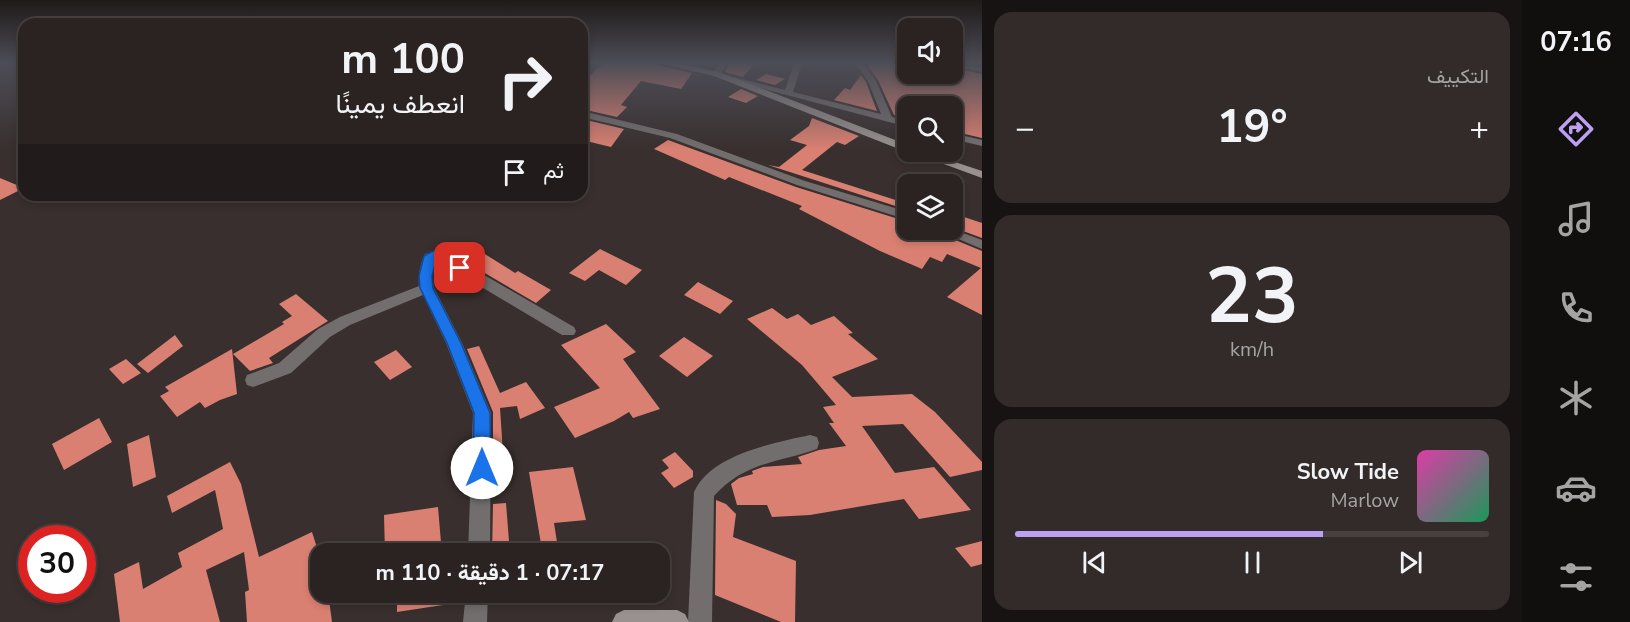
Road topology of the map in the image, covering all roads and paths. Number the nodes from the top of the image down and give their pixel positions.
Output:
1 (759, 92) edge
2 (780, 92) edge
3 (877, 92) edge
4 (788, 94) joint
5 (588, 115) edge
6 (888, 120) junction
7 (897, 122) edge
8 (963, 139) edge
9 (897, 144) edge
10 (982, 144) edge
11 (945, 162) edge
12 (982, 175) edge
13 (897, 213) edge
14 (963, 238) edge
15 (982, 245) edge
16 (427, 288) junction
17 (568, 331) dead end
18 (253, 380) dead end
19 (810, 443) dead end
20 (479, 543) edge
21 (477, 603) edge
22 (476, 622) edge
23 (624, 622) edge
24 (677, 622) edge
25 (700, 622) edge

1 - 9 main road
2 - 4 street
3 - 6 street
4 - 6 street
5 - 13 street
6 - 7 street
8 - 10 street
11 - 12 main road
14 - 15 street
16 - 17 street
16 - 18 street
16 - 20 street
19 - 25 street
21 - 22 street
23 - 24 main road

